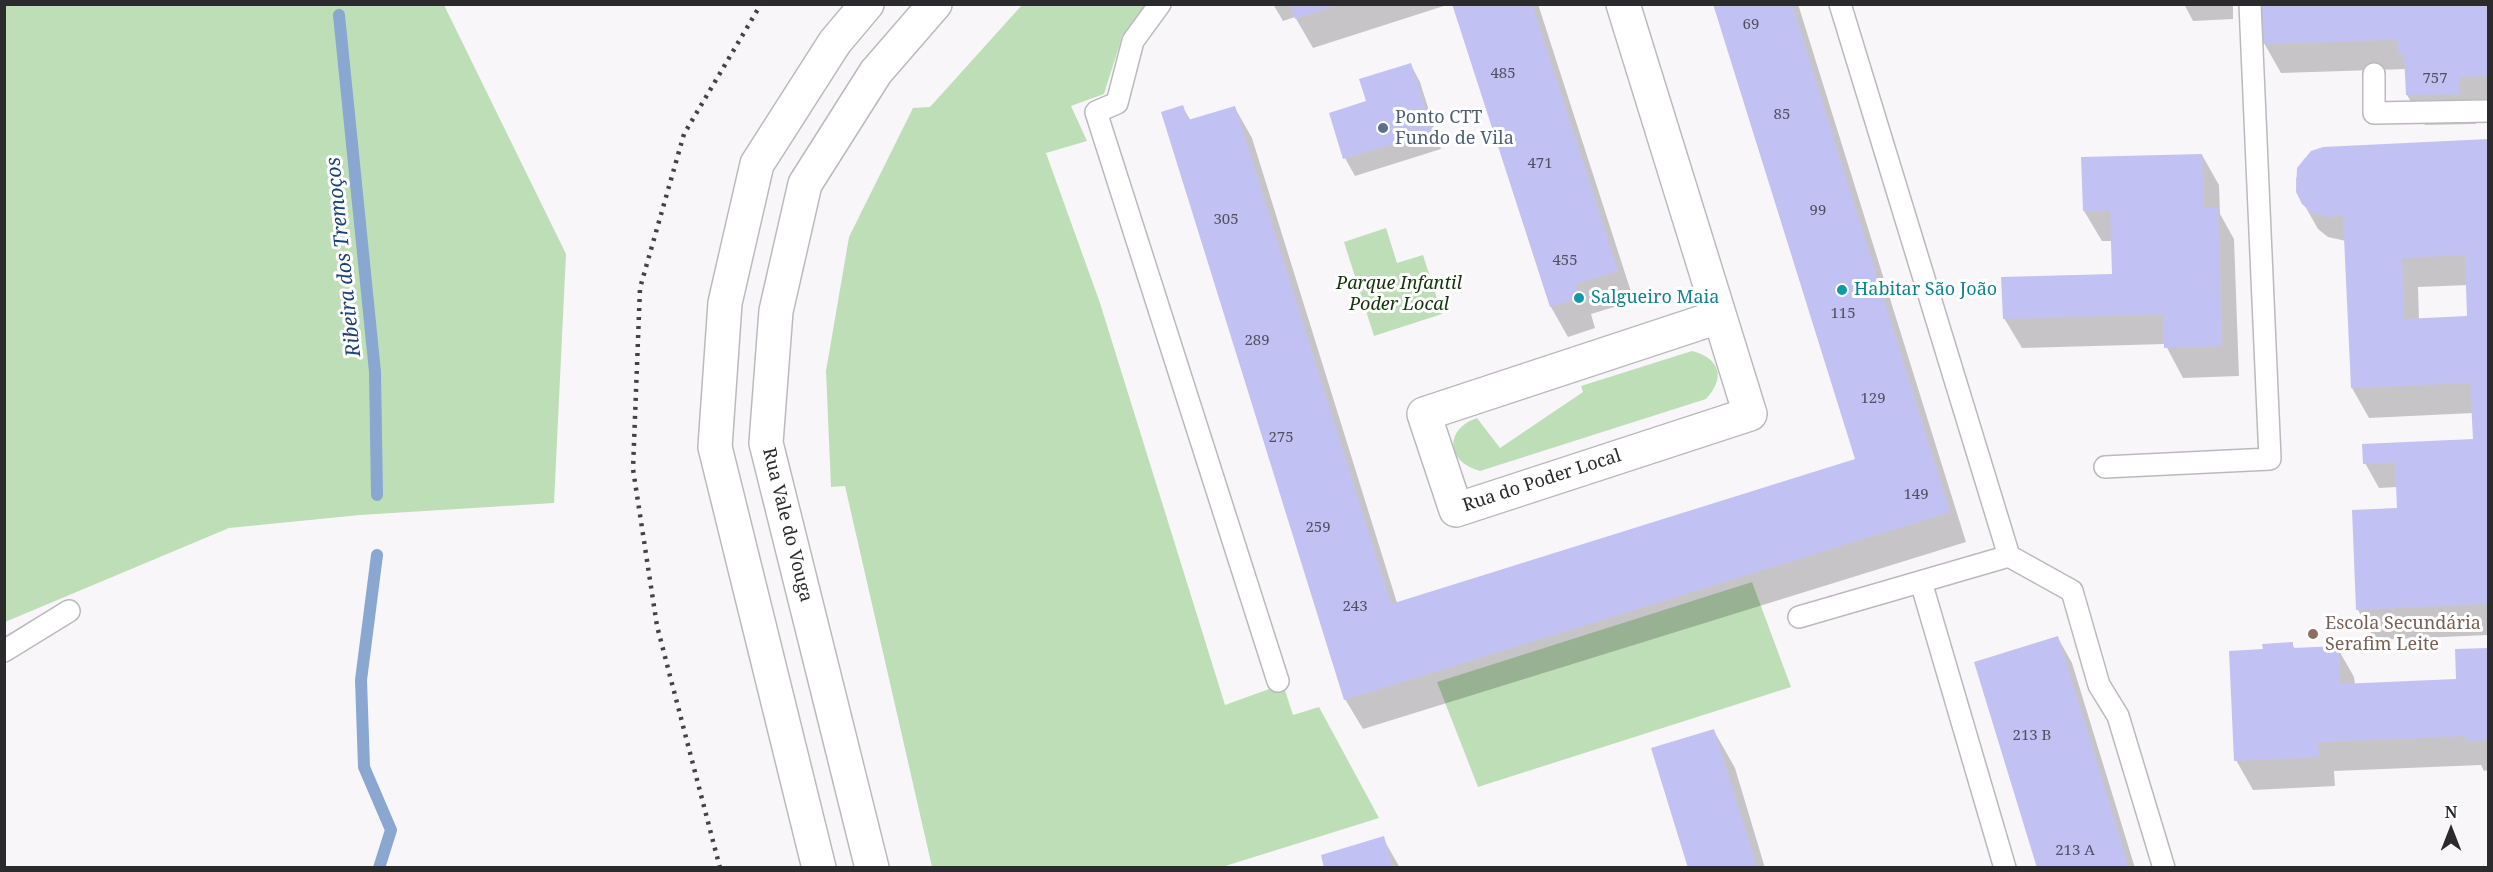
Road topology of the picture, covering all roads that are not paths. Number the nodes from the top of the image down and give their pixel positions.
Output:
1 (867, 4) edge
2 (935, 4) edge
3 (1160, 4) edge
4 (1623, 4) edge
5 (1840, 4) edge
6 (2250, 4) edge
7 (2374, 75) dead end
8 (2488, 111) edge
9 (1718, 317) junction
10 (2105, 467) dead end
11 (2009, 556) junction
12 (1921, 582) junction
13 (69, 611) dead end
14 (1799, 617) dead end
15 (4, 651) edge
16 (1278, 681) dead end
17 (819, 867) edge
18 (872, 867) edge
19 (2005, 867) edge
20 (2164, 867) edge

1 - 17 street
2 - 18 street, Rua Vale do Vouga
3 - 16 lane
4 - 9 street, Rua do Poder Local
5 - 11 lane
6 - 10 lane
7 - 8 lane
9 - 9 street, Rua do Poder Local
11 - 12 lane
11 - 20 lane
12 - 14 lane
12 - 19 lane
13 - 15 lane

